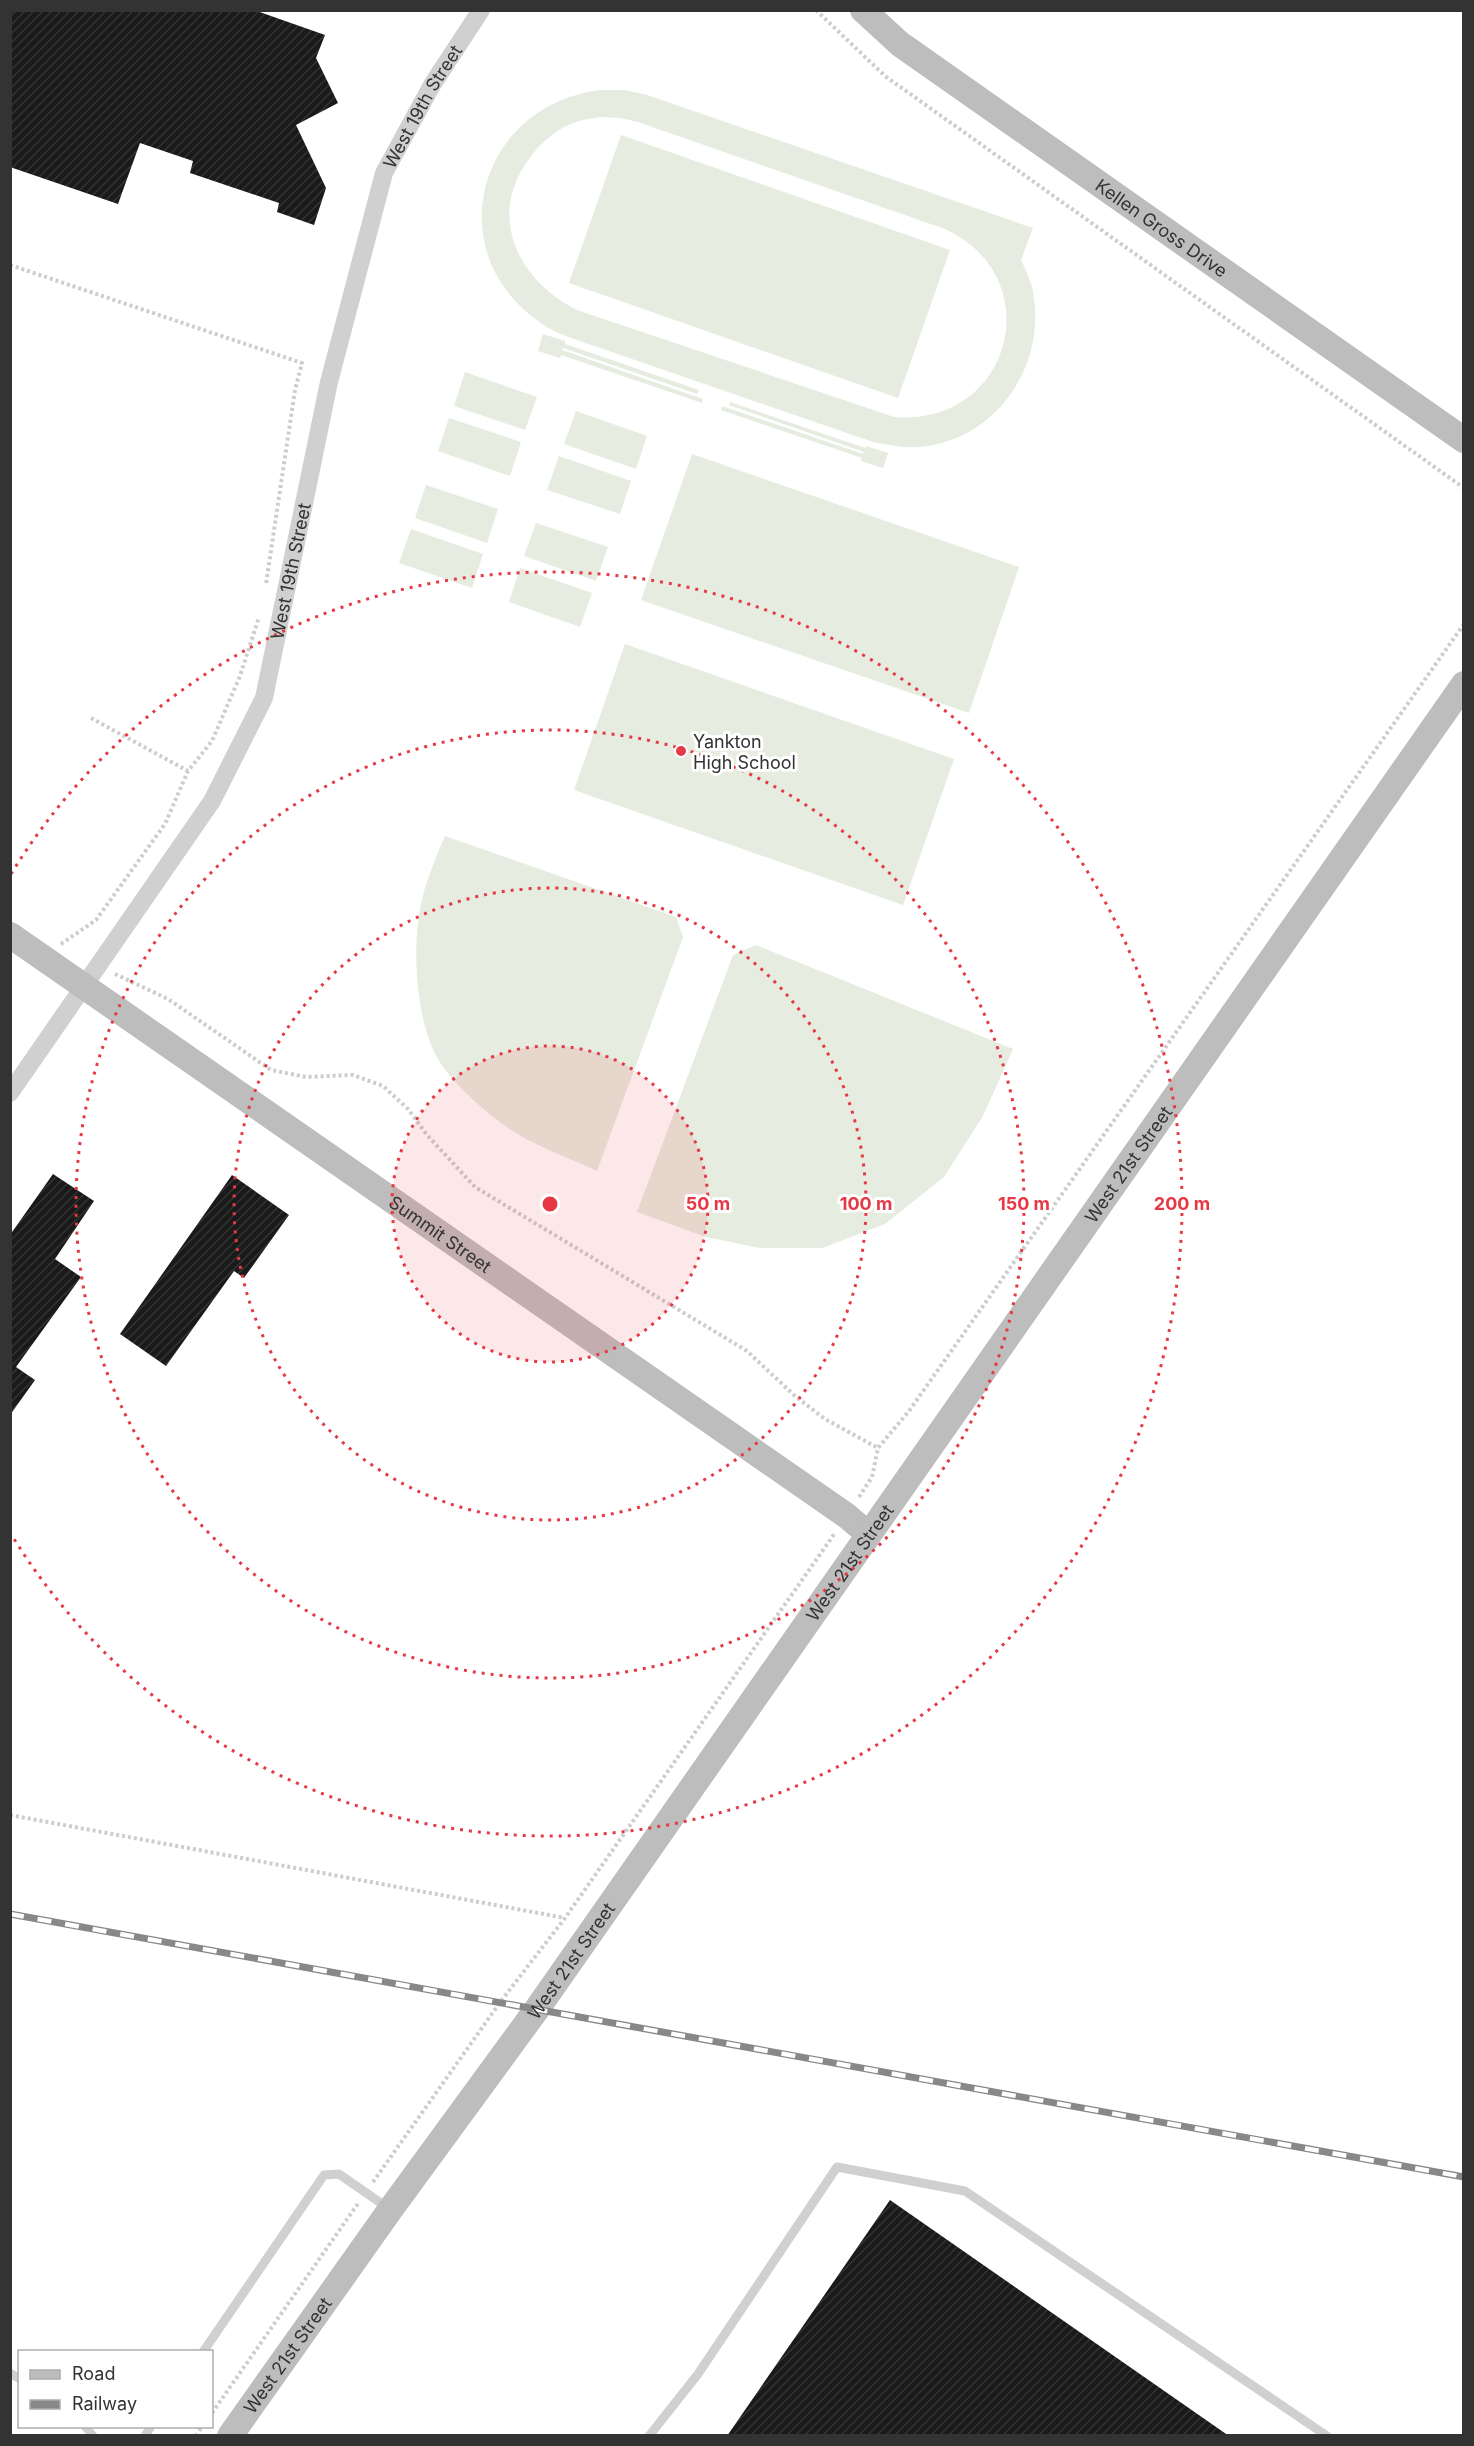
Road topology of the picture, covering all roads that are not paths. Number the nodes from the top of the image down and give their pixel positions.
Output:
1 (481, 10) edge
2 (863, 10) edge
3 (1464, 440) edge
4 (1464, 684) edge
5 (10, 935) edge
6 (84, 988) junction
7 (10, 1093) edge
8 (868, 1534) junction
9 (390, 2210) junction
10 (204, 2350) edge
11 (230, 2436) edge
12 (649, 2436) edge
13 (1327, 2436) edge

1 - 6 street, West 19th Street
2 - 3 street, Kellen Gross Drive
4 - 8 street, West 21st Street
5 - 6 street, Summit Street
6 - 7 street, West 19th Street
6 - 8 street, Summit Street
8 - 9 street, West 21st Street
9 - 10 lane
9 - 11 street, West 21st Street
12 - 13 lane

